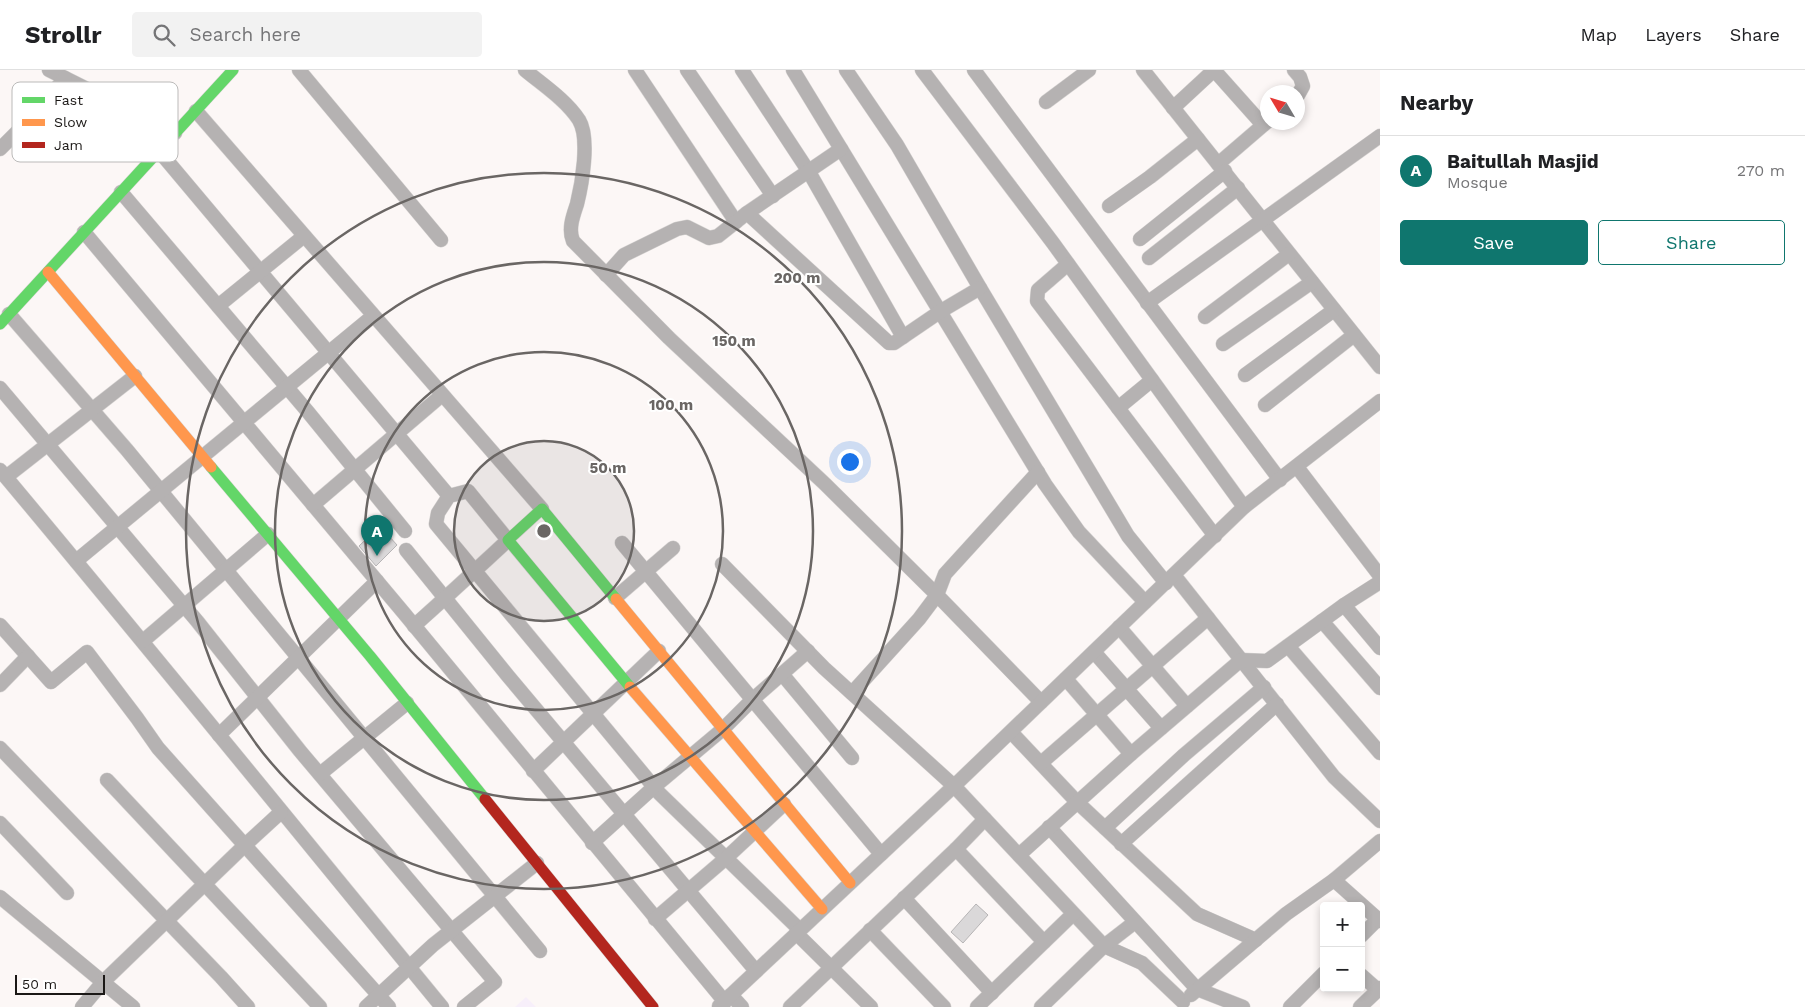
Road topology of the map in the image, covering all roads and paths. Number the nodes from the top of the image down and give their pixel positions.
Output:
1 (49, 70) edge
2 (234, 70) edge
3 (299, 70) edge
4 (525, 70) edge
5 (635, 70) edge
6 (687, 70) edge
7 (742, 70) edge
8 (793, 70) edge
9 (846, 70) edge
10 (922, 70) edge
11 (974, 70) edge
12 (1089, 70) edge
13 (1143, 70) edge
14 (1294, 70) edge
15 (65, 78) junction
16 (62, 82) edge
17 (73, 82) edge
18 (1302, 85) edge
19 (1046, 102) dead end
20 (1173, 108) junction
21 (196, 111) junction
22 (1260, 118) edge
23 (1260, 128) edge
24 (178, 130) edge
25 (1380, 136) edge
26 (12, 137) edge
27 (1198, 139) junction
28 (0, 149) edge
29 (841, 149) junction
30 (150, 162) edge
31 (167, 162) edge
32 (1222, 168) junction
33 (810, 172) junction
34 (1238, 188) junction
35 (121, 192) junction
36 (772, 196) junction
37 (1109, 206) dead end
38 (741, 217) junction
39 (1262, 220) junction
40 (84, 232) junction
41 (304, 236) junction
42 (1140, 239) dead end
43 (441, 240) dead end
44 (1290, 254) junction
45 (1149, 258) dead end
46 (1068, 264) junction
47 (48, 272) junction
48 (260, 272) junction
49 (606, 274) junction
50 (1312, 282) junction
51 (980, 288) junction
52 (1147, 303) junction
53 (218, 306) junction
54 (1334, 310) junction
55 (941, 311) junction
56 (373, 316) junction
57 (1205, 316) dead end
58 (5, 319) edge
59 (1354, 335) junction
60 (903, 337) junction
61 (1224, 344) dead end
62 (328, 353) junction
63 (1380, 367) edge
64 (1245, 375) dead end
65 (135, 376) junction
66 (1152, 380) junction
67 (286, 387) junction
68 (0, 388) edge
69 (442, 395) junction
70 (1380, 401) edge
71 (1265, 405) dead end
72 (1118, 408) junction
73 (92, 410) junction
74 (244, 422) junction
75 (396, 434) junction
76 (48, 444) junction
77 (202, 457) junction
78 (1297, 466) junction
79 (355, 469) junction
80 (1038, 472) junction
81 (3, 474) edge
82 (1280, 480) junction
83 (161, 491) junction
84 (448, 496) junction
85 (313, 505) junction
86 (1244, 507) junction
87 (542, 509) junction
88 (118, 527) junction
89 (405, 531) dead end
90 (268, 534) junction
91 (1215, 536) junction
92 (508, 540) junction
93 (622, 543) dead end
94 (673, 548) dead end
95 (406, 550) dead end
96 (76, 561) junction
97 (722, 564) dead end
98 (226, 570) junction
99 (474, 571) junction
100 (645, 572) junction
101 (1380, 576) edge
102 (1170, 579) junction
103 (378, 581) junction
104 (1380, 582) edge
105 (937, 595) junction
106 (445, 598) junction
107 (615, 598) junction
108 (1145, 602) junction
109 (184, 605) junction
110 (1344, 605) junction
111 (1208, 618) junction
112 (338, 619) junction
113 (1322, 621) junction
114 (0, 625) edge
115 (414, 626) junction
116 (1119, 627) junction
117 (143, 641) junction
118 (1288, 646) junction
119 (1380, 648) edge
120 (659, 651) junction
121 (808, 652) junction
122 (1094, 652) junction
123 (28, 656) junction
124 (298, 658) junction
125 (1241, 660) junction
126 (1153, 665) junction
127 (782, 674) junction
128 (1066, 679) junction
129 (626, 682) junction
130 (0, 685) edge
131 (1264, 686) junction
132 (1126, 688) junction
133 (1380, 688) edge
134 (852, 693) junction
135 (258, 697) junction
136 (752, 700) junction
137 (1041, 702) junction
138 (407, 703) junction
139 (1277, 704) junction
140 (1187, 706) junction
141 (593, 714) junction
142 (1098, 714) junction
143 (1161, 728) junction
144 (723, 729) junction
145 (1011, 732) junction
146 (219, 735) junction
147 (364, 738) junction
148 (564, 742) junction
149 (0, 748) edge
150 (1380, 752) edge
151 (1131, 754) junction
152 (690, 757) junction
153 (852, 758) dead end
154 (1041, 763) junction
155 (533, 771) junction
156 (320, 774) junction
157 (107, 780) dead end
158 (954, 786) junction
159 (654, 787) junction
160 (1077, 802) junction
161 (784, 804) junction
162 (281, 812) junction
163 (624, 814) junction
164 (985, 819) junction
165 (1380, 821) edge
166 (0, 823) edge
167 (1049, 827) junction
168 (1105, 828) junction
169 (755, 831) junction
170 (1380, 841) edge
171 (592, 843) junction
172 (1122, 844) junction
173 (244, 846) junction
174 (956, 849) junction
175 (881, 854) junction
176 (1019, 855) junction
177 (725, 859) junction
178 (537, 863) junction
179 (1334, 880) junction
180 (850, 883) junction
181 (204, 884) junction
182 (688, 890) junction
183 (67, 893) dead end
184 (494, 895) junction
185 (0, 897) edge
186 (904, 898) junction
187 (822, 909) junction
188 (1073, 914) junction
189 (655, 919) junction
190 (1379, 920) edge
191 (166, 921) junction
192 (1135, 922) junction
193 (451, 930) junction
194 (870, 930) junction
195 (798, 931) junction
196 (1365, 932) edge
197 (1256, 940) junction
198 (1044, 942) junction
199 (1104, 946) junction
200 (540, 951) dead end
201 (409, 967) junction
202 (831, 968) junction
203 (756, 971) junction
204 (1320, 977) edge
205 (1365, 978) edge
206 (103, 982) junction
207 (1197, 989) junction
208 (1379, 989) edge
209 (992, 993) junction
210 (378, 995) junction
211 (725, 1001) edge
212 (1180, 1005) edge
213 (792, 1006) edge
214 (82, 1007) edge
215 (133, 1007) edge
216 (248, 1007) edge
217 (320, 1007) edge
218 (366, 1007) edge
219 (389, 1007) edge
220 (442, 1007) edge
221 (464, 1007) edge
222 (653, 1007) edge
223 (742, 1007) edge
224 (871, 1007) edge
225 (944, 1007) edge
226 (977, 1007) edge
227 (1041, 1007) edge
228 (1242, 1007) edge
229 (1290, 1007) edge
230 (1360, 1007) edge

1 - 15 street
2 - 21 street
3 - 43 street
4 - 49 street
5 - 38 street
6 - 36 street
7 - 33 street
8 - 29 street
9 - 51 street
10 - 46 street
11 - 52 street
12 - 19 street
13 - 20 street
14 - 18 street
15 - 16 street
15 - 17 street
20 - 22 street
20 - 27 street
21 - 24 street
21 - 41 street
23 - 32 street
25 - 39 street
26 - 28 street
27 - 32 street
27 - 37 street
29 - 33 street
29 - 55 street
30 - 35 street
31 - 48 street
32 - 34 street
32 - 42 street
33 - 36 street
33 - 60 street
34 - 39 street
34 - 45 street
35 - 40 street
35 - 53 street
36 - 38 street
38 - 49 street
38 - 60 street
39 - 44 street
39 - 52 street
40 - 47 street
40 - 74 street
41 - 48 street
41 - 56 street
44 - 50 street
44 - 57 street
46 - 66 street
46 - 72 street
47 - 58 street
47 - 65 street
48 - 53 street
48 - 62 street
49 - 105 street
50 - 54 street
50 - 61 street
51 - 55 street
51 - 102 street
52 - 82 street
53 - 67 street
54 - 59 street
54 - 64 street
55 - 60 street
55 - 80 street
56 - 62 street
56 - 69 street
58 - 73 street
59 - 63 street
59 - 71 street
62 - 67 street
62 - 75 street
65 - 73 street
65 - 77 street
66 - 72 street
66 - 86 street
67 - 74 street
67 - 79 street
68 - 76 street
69 - 75 street
69 - 87 street
70 - 78 street
72 - 91 street
73 - 76 street
73 - 83 street
74 - 77 street
74 - 85 street
75 - 79 street
75 - 84 street
76 - 81 street
76 - 88 street
77 - 83 street
77 - 90 street
78 - 82 street
78 - 101 street
79 - 85 street
79 - 89 street
80 - 105 street
80 - 108 street
81 - 96 street
82 - 86 street
83 - 88 street
83 - 98 street
84 - 92 street
84 - 99 street
85 - 103 street
86 - 91 street
87 - 92 street
87 - 107 street
88 - 96 street
88 - 109 street
90 - 98 street
90 - 112 street
91 - 102 street
92 - 99 street
92 - 129 street
93 - 100 street
94 - 100 street
95 - 106 street
96 - 117 street
97 - 121 street
98 - 109 street
98 - 124 street
99 - 106 street
99 - 141 street
100 - 107 street
100 - 136 street
102 - 108 street
102 - 111 street
103 - 112 street
103 - 115 street
104 - 110 street
105 - 134 street
105 - 137 street
106 - 115 street
106 - 148 street
107 - 120 street
108 - 116 street
109 - 117 street
109 - 135 street
110 - 113 street
110 - 119 street
111 - 125 street
111 - 126 street
112 - 124 street
112 - 138 street
113 - 118 street
113 - 133 street
114 - 123 street
115 - 155 street
116 - 122 street
116 - 126 street
117 - 146 street
118 - 125 street
118 - 150 street
120 - 129 street
120 - 144 street
121 - 127 street
121 - 134 street
122 - 128 street
122 - 132 street
123 - 130 street
123 - 173 street
124 - 135 street
124 - 147 street
125 - 131 street
125 - 140 street
126 - 132 street
126 - 140 street
127 - 136 street
127 - 153 street
128 - 137 street
128 - 142 street
129 - 141 street
129 - 152 street
131 - 139 street
131 - 168 street
132 - 142 street
132 - 143 street
134 - 158 street
135 - 146 street
135 - 156 street
136 - 144 street
136 - 175 street
137 - 145 street
138 - 147 street
138 - 178 street
139 - 165 street
139 - 172 street
140 - 143 street
141 - 148 street
141 - 159 street
142 - 151 street
142 - 154 street
143 - 151 street
144 - 152 street
144 - 161 street
145 - 154 street
145 - 158 street
146 - 162 street
147 - 156 street
147 - 184 street
148 - 155 street
148 - 163 street
149 - 191 street
151 - 160 street
152 - 159 street
152 - 169 street
154 - 160 street
155 - 171 street
156 - 193 street
157 - 181 street
158 - 164 street
158 - 175 street
159 - 163 street
159 - 177 street
160 - 167 street
160 - 168 street
161 - 169 street
161 - 180 street
162 - 173 street
162 - 201 street
163 - 171 street
163 - 182 street
164 - 174 street
164 - 176 street
166 - 183 street
167 - 176 street
167 - 192 street
168 - 172 street
169 - 177 street
169 - 187 street
170 - 179 street
171 - 189 street
172 - 197 street
173 - 181 street
173 - 210 street
174 - 186 street
174 - 198 street
175 - 180 street
176 - 188 street
177 - 182 street
177 - 195 street
178 - 184 street
178 - 222 street
179 - 190 street
179 - 197 street
180 - 187 street
181 - 191 street
181 - 217 street
182 - 189 street
182 - 203 street
184 - 193 street
184 - 200 street
185 - 206 street
186 - 194 street
186 - 209 street
187 - 195 street
188 - 198 street
188 - 199 street
189 - 211 street
190 - 196 street
191 - 206 street
191 - 216 street
192 - 199 street
192 - 207 street
193 - 201 street
193 - 221 street
194 - 202 street
194 - 225 street
195 - 202 street
195 - 203 street
197 - 207 street
198 - 209 street
199 - 212 street
199 - 227 street
201 - 210 street
201 - 220 street
202 - 213 street
202 - 224 street
203 - 211 street
204 - 229 street
205 - 208 street
206 - 214 street
206 - 215 street
207 - 212 street
207 - 228 street
208 - 230 street
209 - 226 street
210 - 218 street
210 - 219 street
211 - 223 street

